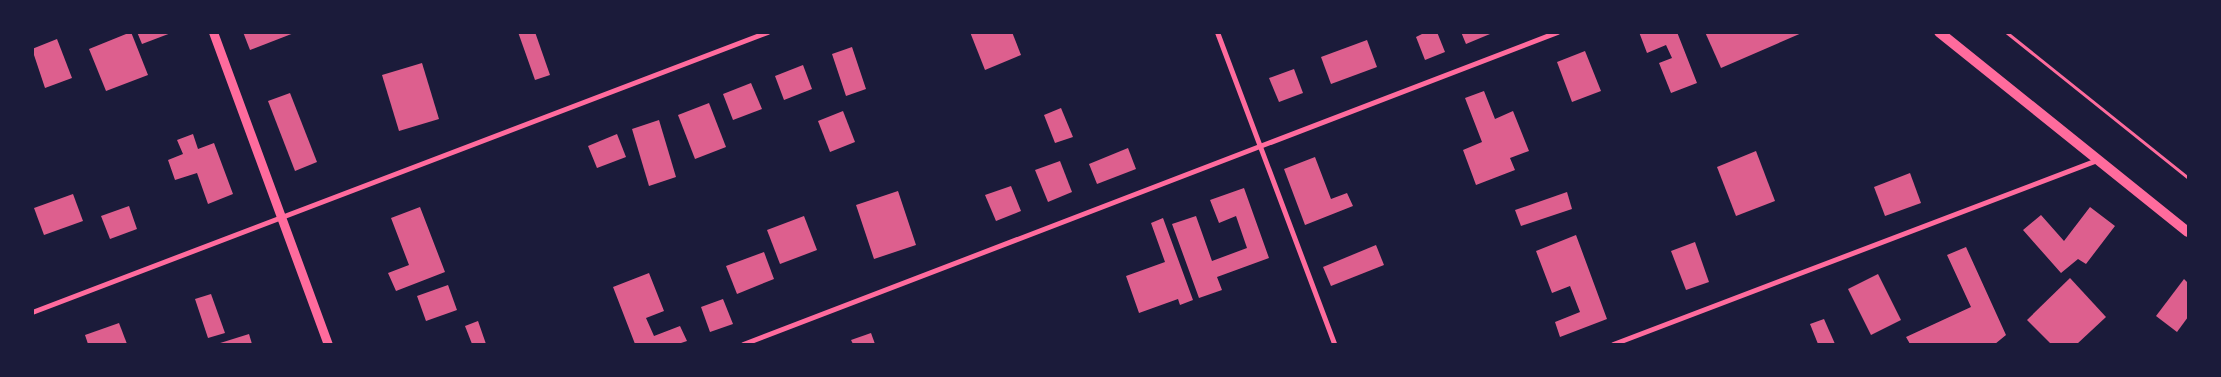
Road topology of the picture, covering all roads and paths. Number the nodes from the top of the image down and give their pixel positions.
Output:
1 (213, 32) edge
2 (767, 32) edge
3 (1217, 32) edge
4 (1557, 32) edge
5 (1939, 32) edge
6 (2006, 32) edge
7 (1260, 148) junction
8 (2097, 160) junction
9 (2188, 178) edge
10 (280, 216) junction
11 (2188, 232) edge
12 (32, 312) edge
13 (328, 344) edge
14 (743, 344) edge
15 (1334, 344) edge
16 (1612, 344) edge

1 - 10 street
2 - 10 street
3 - 7 street
4 - 7 street
5 - 8 main road
6 - 9 path
7 - 14 street
7 - 15 street
8 - 11 main road
8 - 16 street
10 - 12 street
10 - 13 street

